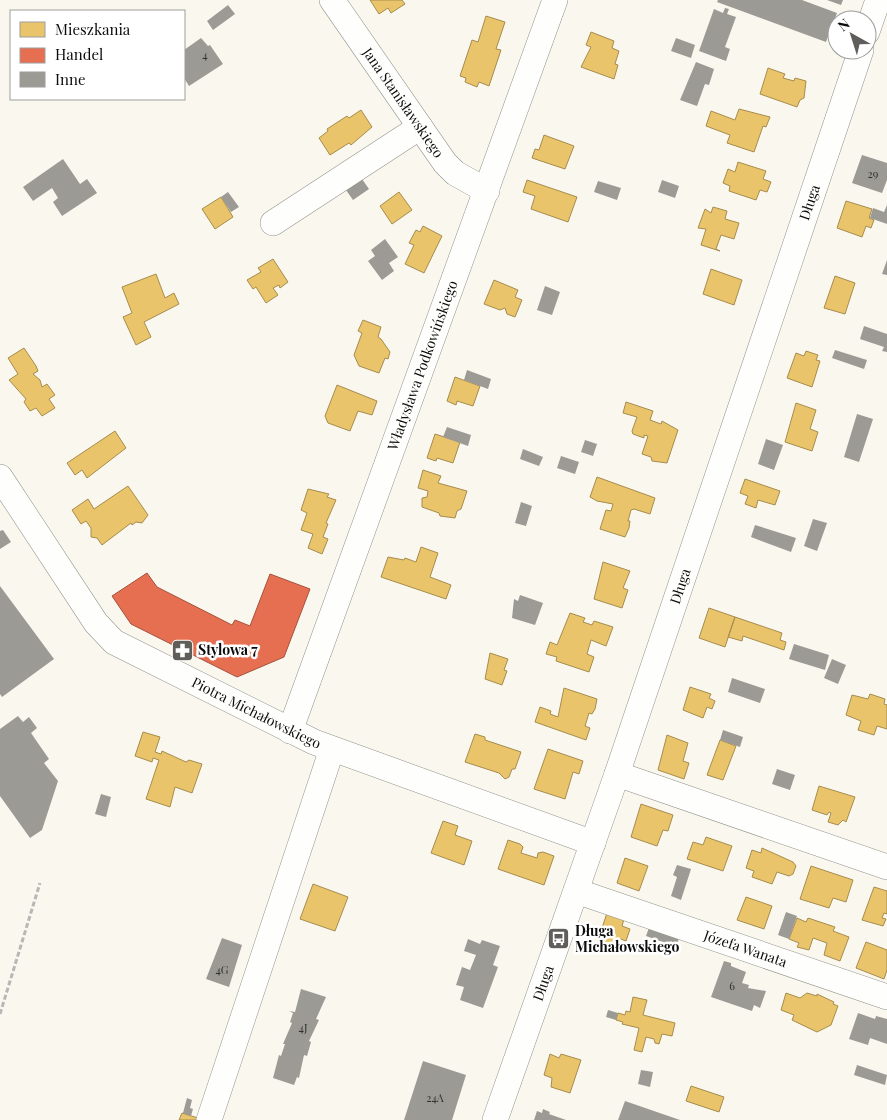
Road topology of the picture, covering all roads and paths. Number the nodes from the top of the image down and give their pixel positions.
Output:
1 (332, 0) edge
2 (555, 0) edge
3 (858, 60) edge
4 (420, 128) junction
5 (487, 192) junction
6 (273, 223) dead end
7 (0, 476) edge
8 (290, 731) junction
9 (332, 749) junction
10 (617, 774) junction
11 (593, 842) junction
12 (887, 867) edge
13 (40, 883) dead end
14 (576, 891) junction
15 (887, 997) edge
16 (0, 1014) edge
17 (209, 1120) edge
18 (495, 1120) edge

1 - 4 street, Jana Stanisławskiego
2 - 5 street, Władysława Podkowińskiego
3 - 10 street, Długa
4 - 5 street, Jana Stanisławskiego
4 - 6 street
5 - 8 street, Władysława Podkowińskiego
7 - 8 street, Piotra Michałowskiego
8 - 9 street, Piotra Michałowskiego
9 - 11 street, Piotra Michałowskiego
9 - 17 street
10 - 11 street, Długa
10 - 12 street
11 - 14 street, Długa
13 - 16 path
14 - 15 street, Józefa Wanata
14 - 18 street, Długa

